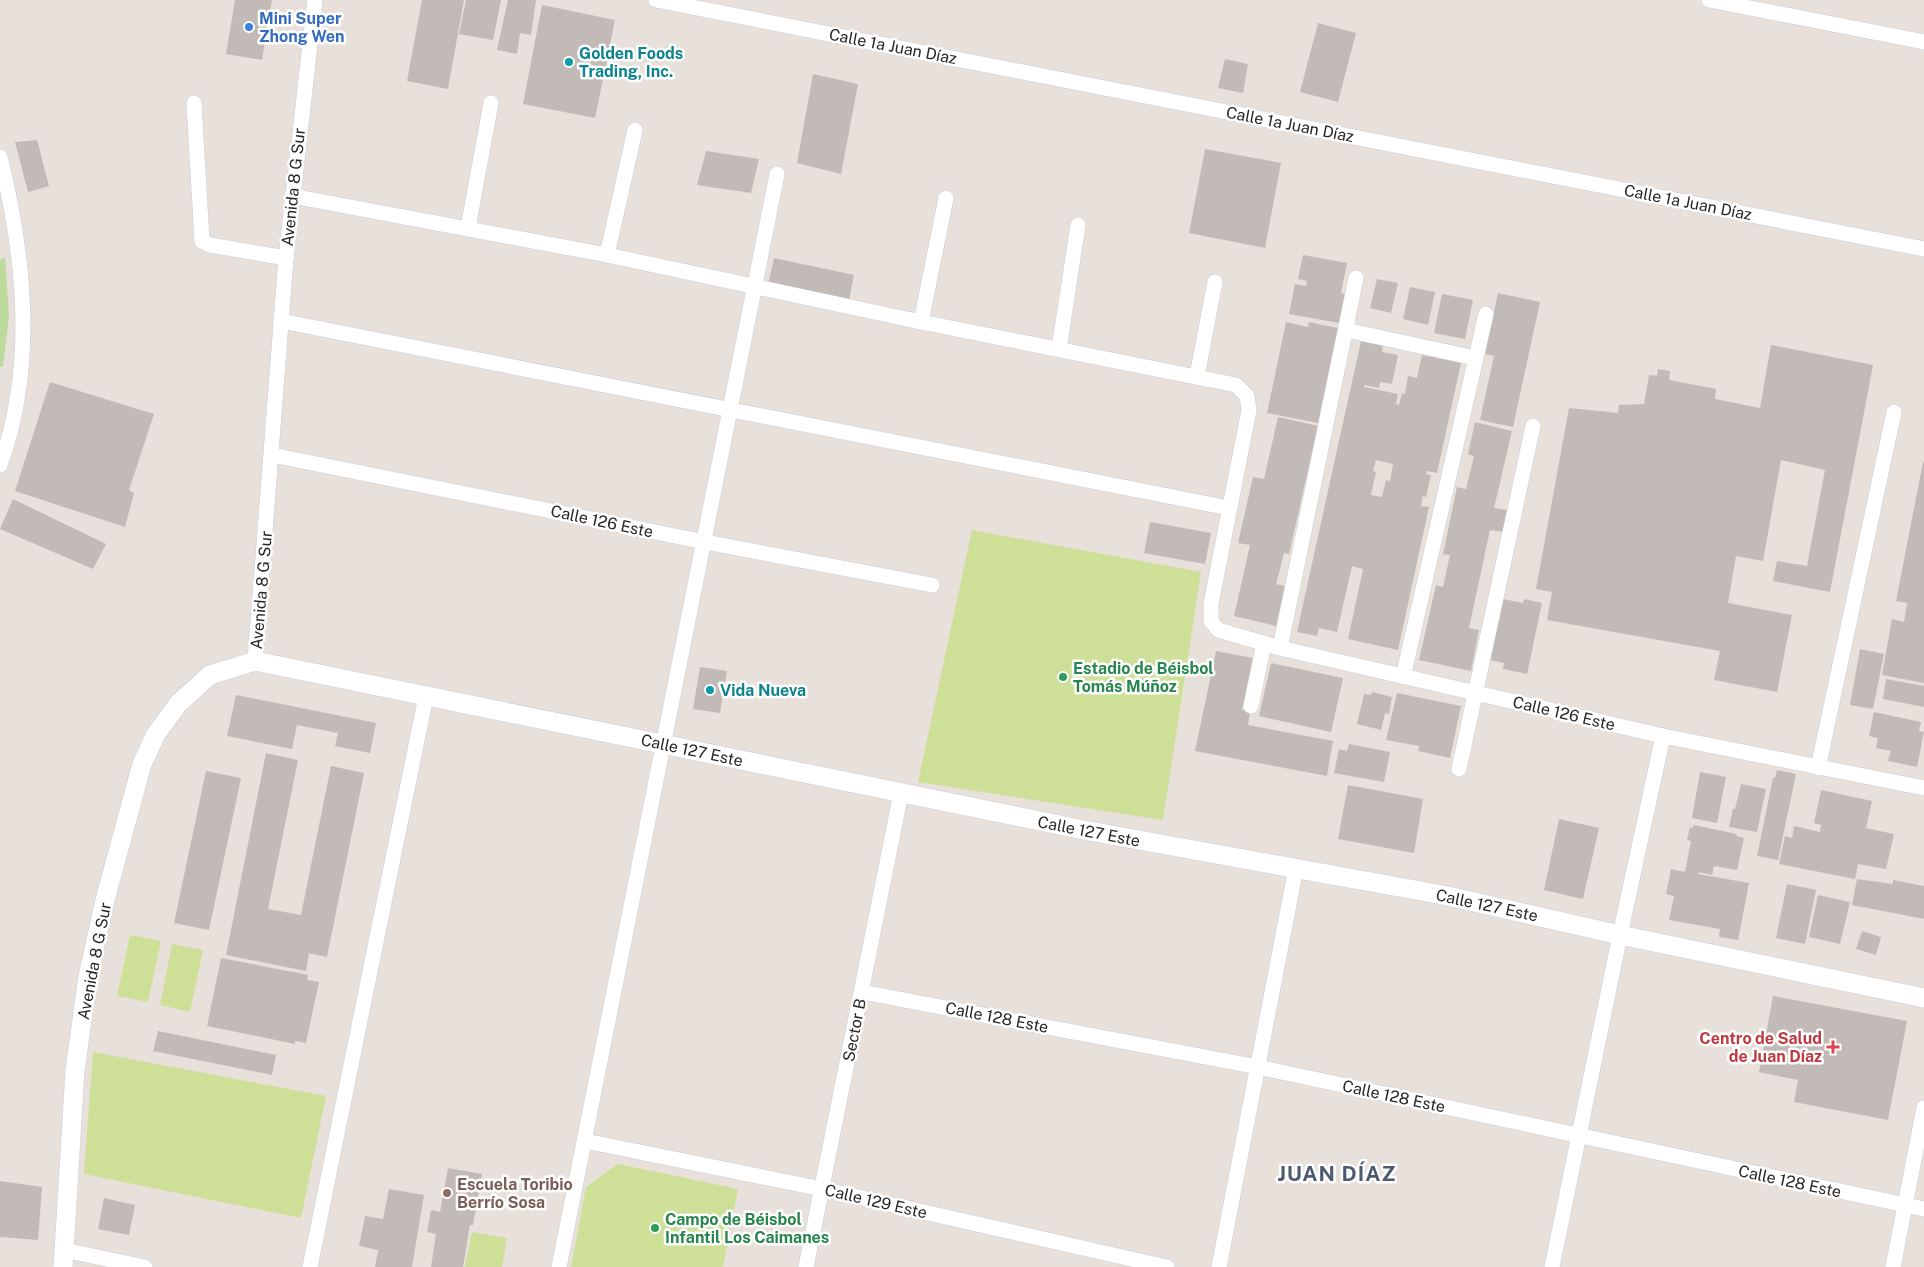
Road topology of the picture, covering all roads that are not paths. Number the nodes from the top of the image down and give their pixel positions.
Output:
1 (315, 0) edge
2 (656, 0) edge
3 (1709, 0) edge
4 (1924, 42) edge
5 (194, 103) dead end
6 (492, 103) dead end
7 (635, 130) dead end
8 (0, 157) edge
9 (777, 174) dead end
10 (292, 196) junction
11 (946, 198) dead end
12 (1078, 225) dead end
13 (468, 228) junction
14 (1924, 249) edge
15 (608, 256) junction
16 (286, 258) junction
17 (1356, 278) dead end
18 (1215, 282) dead end
19 (754, 287) junction
20 (1486, 314) dead end
21 (281, 321) junction
22 (921, 322) junction
23 (1346, 330) junction
24 (1059, 349) junction
25 (1475, 358) junction
26 (1197, 376) junction
27 (731, 411) junction
28 (1894, 412) dead end
29 (1533, 426) dead end
30 (272, 455) junction
31 (0, 466) edge
32 (1229, 508) junction
33 (705, 542) junction
34 (932, 585) dead end
35 (1264, 644) junction
36 (1280, 648) junction
37 (255, 661) junction
38 (1403, 677) junction
39 (1475, 693) junction
40 (426, 696) junction
41 (1251, 706) dead end
42 (1663, 736) junction
43 (663, 744) junction
44 (1818, 768) junction
45 (1459, 769) dead end
46 (1923, 783) edge
47 (901, 793) junction
48 (1296, 868) junction
49 (1620, 935) junction
50 (862, 992) junction
51 (1924, 998) edge
52 (1258, 1067) junction
53 (1924, 1108) edge
54 (1579, 1136) junction
55 (585, 1141) junction
56 (822, 1189) junction
57 (1904, 1205) junction
58 (1924, 1209) edge
59 (64, 1259) edge
60 (145, 1267) edge
61 (310, 1267) edge
62 (559, 1267) edge
63 (806, 1267) edge
64 (1167, 1267) edge
65 (1218, 1267) edge
66 (1552, 1267) edge
67 (1893, 1267) edge

1 - 10 street, Avenida 8 G Sur
2 - 14 street, Calle 1a Juan Díaz
3 - 4 street
5 - 16 street
6 - 13 street
7 - 15 street
8 - 31 street
9 - 19 street
10 - 13 street
10 - 16 street, Avenida 8 G Sur
11 - 22 street
12 - 24 street
13 - 15 street
15 - 19 street
16 - 21 street, Avenida 8 G Sur
17 - 23 street
18 - 26 street
19 - 22 street
19 - 27 street
20 - 25 street
21 - 27 street
21 - 30 street, Avenida 8 G Sur
22 - 24 street
23 - 25 street
23 - 36 street
24 - 26 street
25 - 38 street
26 - 32 street
27 - 32 street
27 - 33 street
28 - 44 street
29 - 39 street
30 - 33 street, Calle 126 Este
30 - 37 street, Avenida 8 G Sur
32 - 35 street, Calle 126 Este
33 - 34 street, Calle 126 Este
33 - 43 street
35 - 36 street, Calle 126 Este
35 - 41 street
36 - 38 street, Calle 126 Este
37 - 40 street, Calle 127 Este
37 - 59 street, Avenida 8 G Sur
38 - 39 street, Calle 126 Este
39 - 42 street, Calle 126 Este
39 - 45 street
40 - 43 street, Calle 127 Este
40 - 61 street
42 - 44 street, Calle 126 Este
42 - 49 street
43 - 47 street, Calle 127 Este
43 - 55 street
44 - 46 street, Calle 126 Este
47 - 48 street, Calle 127 Este
47 - 50 street, Sector B
48 - 49 street, Calle 127 Este
48 - 52 street
49 - 51 street, Calle 127 Este
49 - 54 street
50 - 52 street, Calle 128 Este
50 - 56 street, Sector B
52 - 54 street, Calle 128 Este
52 - 65 street
53 - 57 street
54 - 57 street, Calle 128 Este
54 - 66 street
55 - 56 street, Calle 129 Este
55 - 62 street
56 - 63 street, Sector B
56 - 64 street, Calle 129 Este
57 - 58 street, Calle 128 Este
57 - 67 street
59 - 60 street

